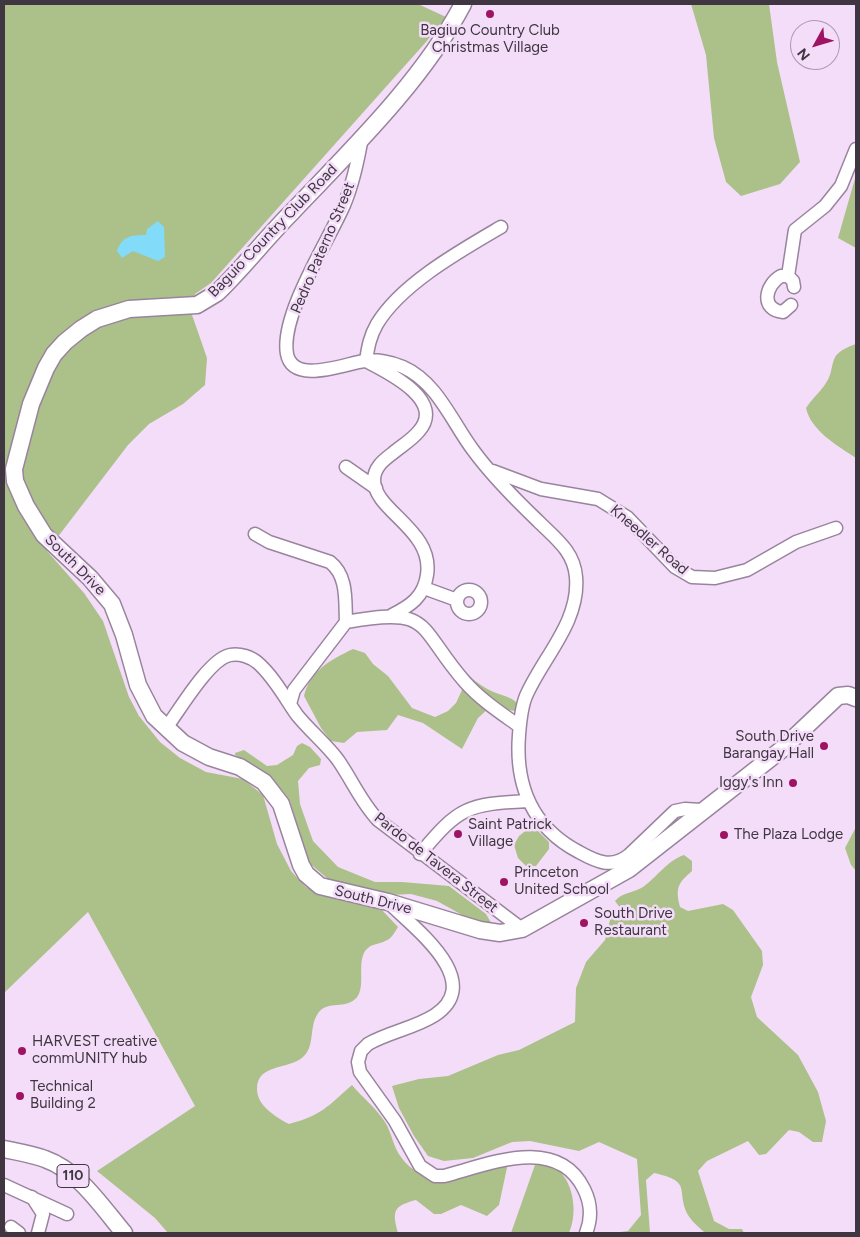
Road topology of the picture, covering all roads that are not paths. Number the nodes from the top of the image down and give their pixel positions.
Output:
1 (463, 4) edge
2 (359, 144) junction
3 (856, 149) edge
4 (500, 227) dead end
5 (791, 305) dead end
6 (366, 360) junction
7 (346, 467) dead end
8 (488, 469) junction
9 (9, 473) edge
10 (376, 488) junction
11 (836, 528) dead end
12 (255, 534) dead end
13 (421, 593) junction
14 (457, 600) dead end
15 (392, 615) junction
16 (416, 621) junction
17 (346, 622) junction
18 (289, 696) junction
19 (856, 698) edge
20 (520, 726) junction
21 (166, 728) junction
22 (528, 801) junction
23 (701, 810) junction
24 (420, 854) junction
25 (388, 902) junction
26 (522, 929) junction
27 (4, 1149) edge
28 (4, 1185) edge
29 (32, 1197) junction
30 (67, 1214) dead end
31 (38, 1233) edge
32 (124, 1233) edge
33 (586, 1233) edge

1 - 2 main road, Baguio Country Club Road
2 - 6 street, Pedro Paterno Street
2 - 9 main road, Baguio Country Club Road
3 - 5 street
4 - 6 street
6 - 8 street, Pedro Paterno Street
6 - 10 street
7 - 10 street
8 - 11 street, Kneedler Road
8 - 20 street, Pedro Paterno Street
9 - 21 main road, South Drive
10 - 13 street
12 - 17 street
13 - 14 street
13 - 15 street
13 - 16 street
15 - 16 street
15 - 17 street
16 - 20 street
17 - 18 street
18 - 21 street, Pardo de Tavera Street
18 - 24 street, Pardo de Tavera Street
19 - 23 main road, South Drive
20 - 22 street, Pedro Paterno Street
21 - 25 main road, South Drive
22 - 23 street, Pedro Paterno Street
22 - 24 street
23 - 26 main road, South Drive
24 - 26 street, Pardo de Tavera Street
25 - 26 main road, South Drive
25 - 33 street
27 - 32 main road, 110
28 - 29 street
29 - 30 street
29 - 31 street

